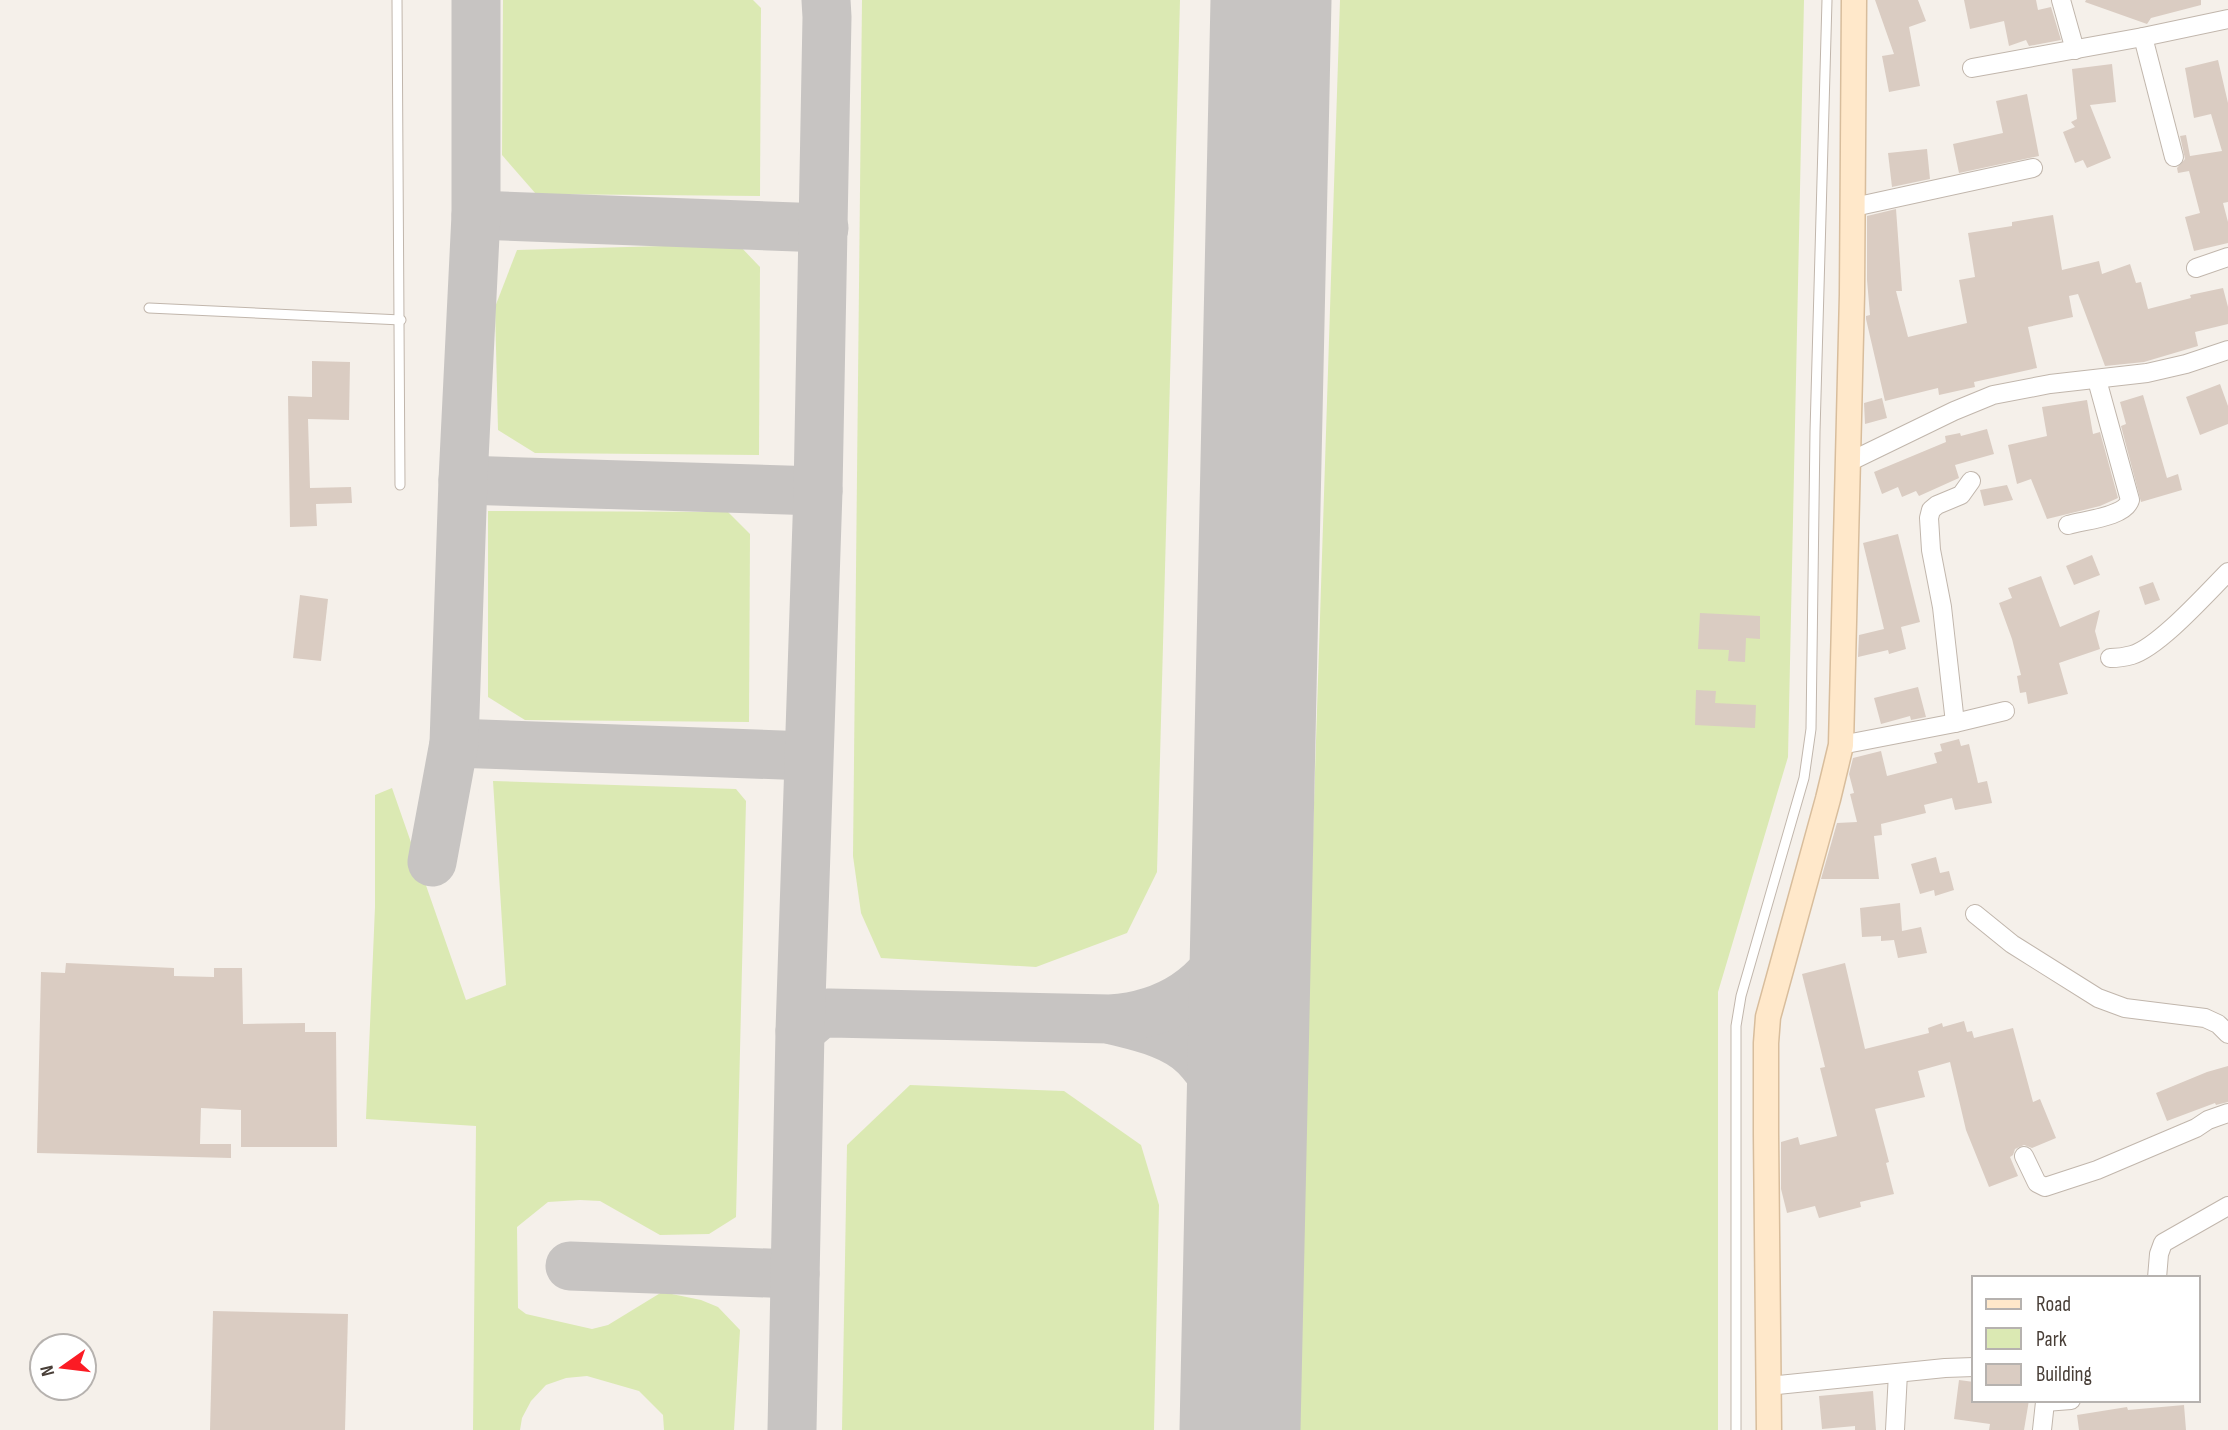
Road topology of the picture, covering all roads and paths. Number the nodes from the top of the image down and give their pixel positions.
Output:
1 (397, 0) edge
2 (1827, 0) edge
3 (1854, 0) edge
4 (2062, 0) edge
5 (2228, 19) edge
6 (2143, 37) junction
7 (2075, 50) junction
8 (1972, 68) dead end
9 (2174, 157) dead end
10 (2033, 169) dead end
11 (1854, 207) junction
12 (2228, 257) edge
13 (2196, 268) dead end
14 (149, 308) dead end
15 (401, 320) junction
16 (2228, 350) edge
17 (2097, 380) junction
18 (1849, 462) junction
19 (1971, 481) dead end
20 (400, 485) dead end
21 (2068, 524) dead end
22 (2228, 572) edge
23 (2110, 658) dead end
24 (2005, 711) dead end
25 (1955, 723) junction
26 (1841, 745) junction
27 (1975, 914) dead end
28 (2228, 1034) edge
29 (2228, 1113) edge
30 (2024, 1156) dead end
31 (2228, 1206) edge
32 (2157, 1276) edge
33 (1972, 1367) edge
34 (1898, 1373) junction
35 (1768, 1386) junction
36 (2045, 1402) edge
37 (1737, 1430) edge
38 (1769, 1430) edge
39 (1895, 1430) edge
40 (2042, 1430) edge

1 - 15 lane
2 - 37 lane
3 - 11 main road
4 - 7 street
5 - 6 street
6 - 7 street
6 - 9 street
7 - 8 street
10 - 11 street
11 - 18 main road
12 - 13 street
14 - 15 lane
15 - 20 lane
16 - 17 street
17 - 18 street
17 - 21 street
18 - 26 main road
19 - 25 street
22 - 23 street
24 - 25 street
25 - 26 street
26 - 35 main road
27 - 28 street
29 - 30 street
31 - 32 street
33 - 34 street
34 - 35 street
34 - 39 street
35 - 38 main road
36 - 40 street

